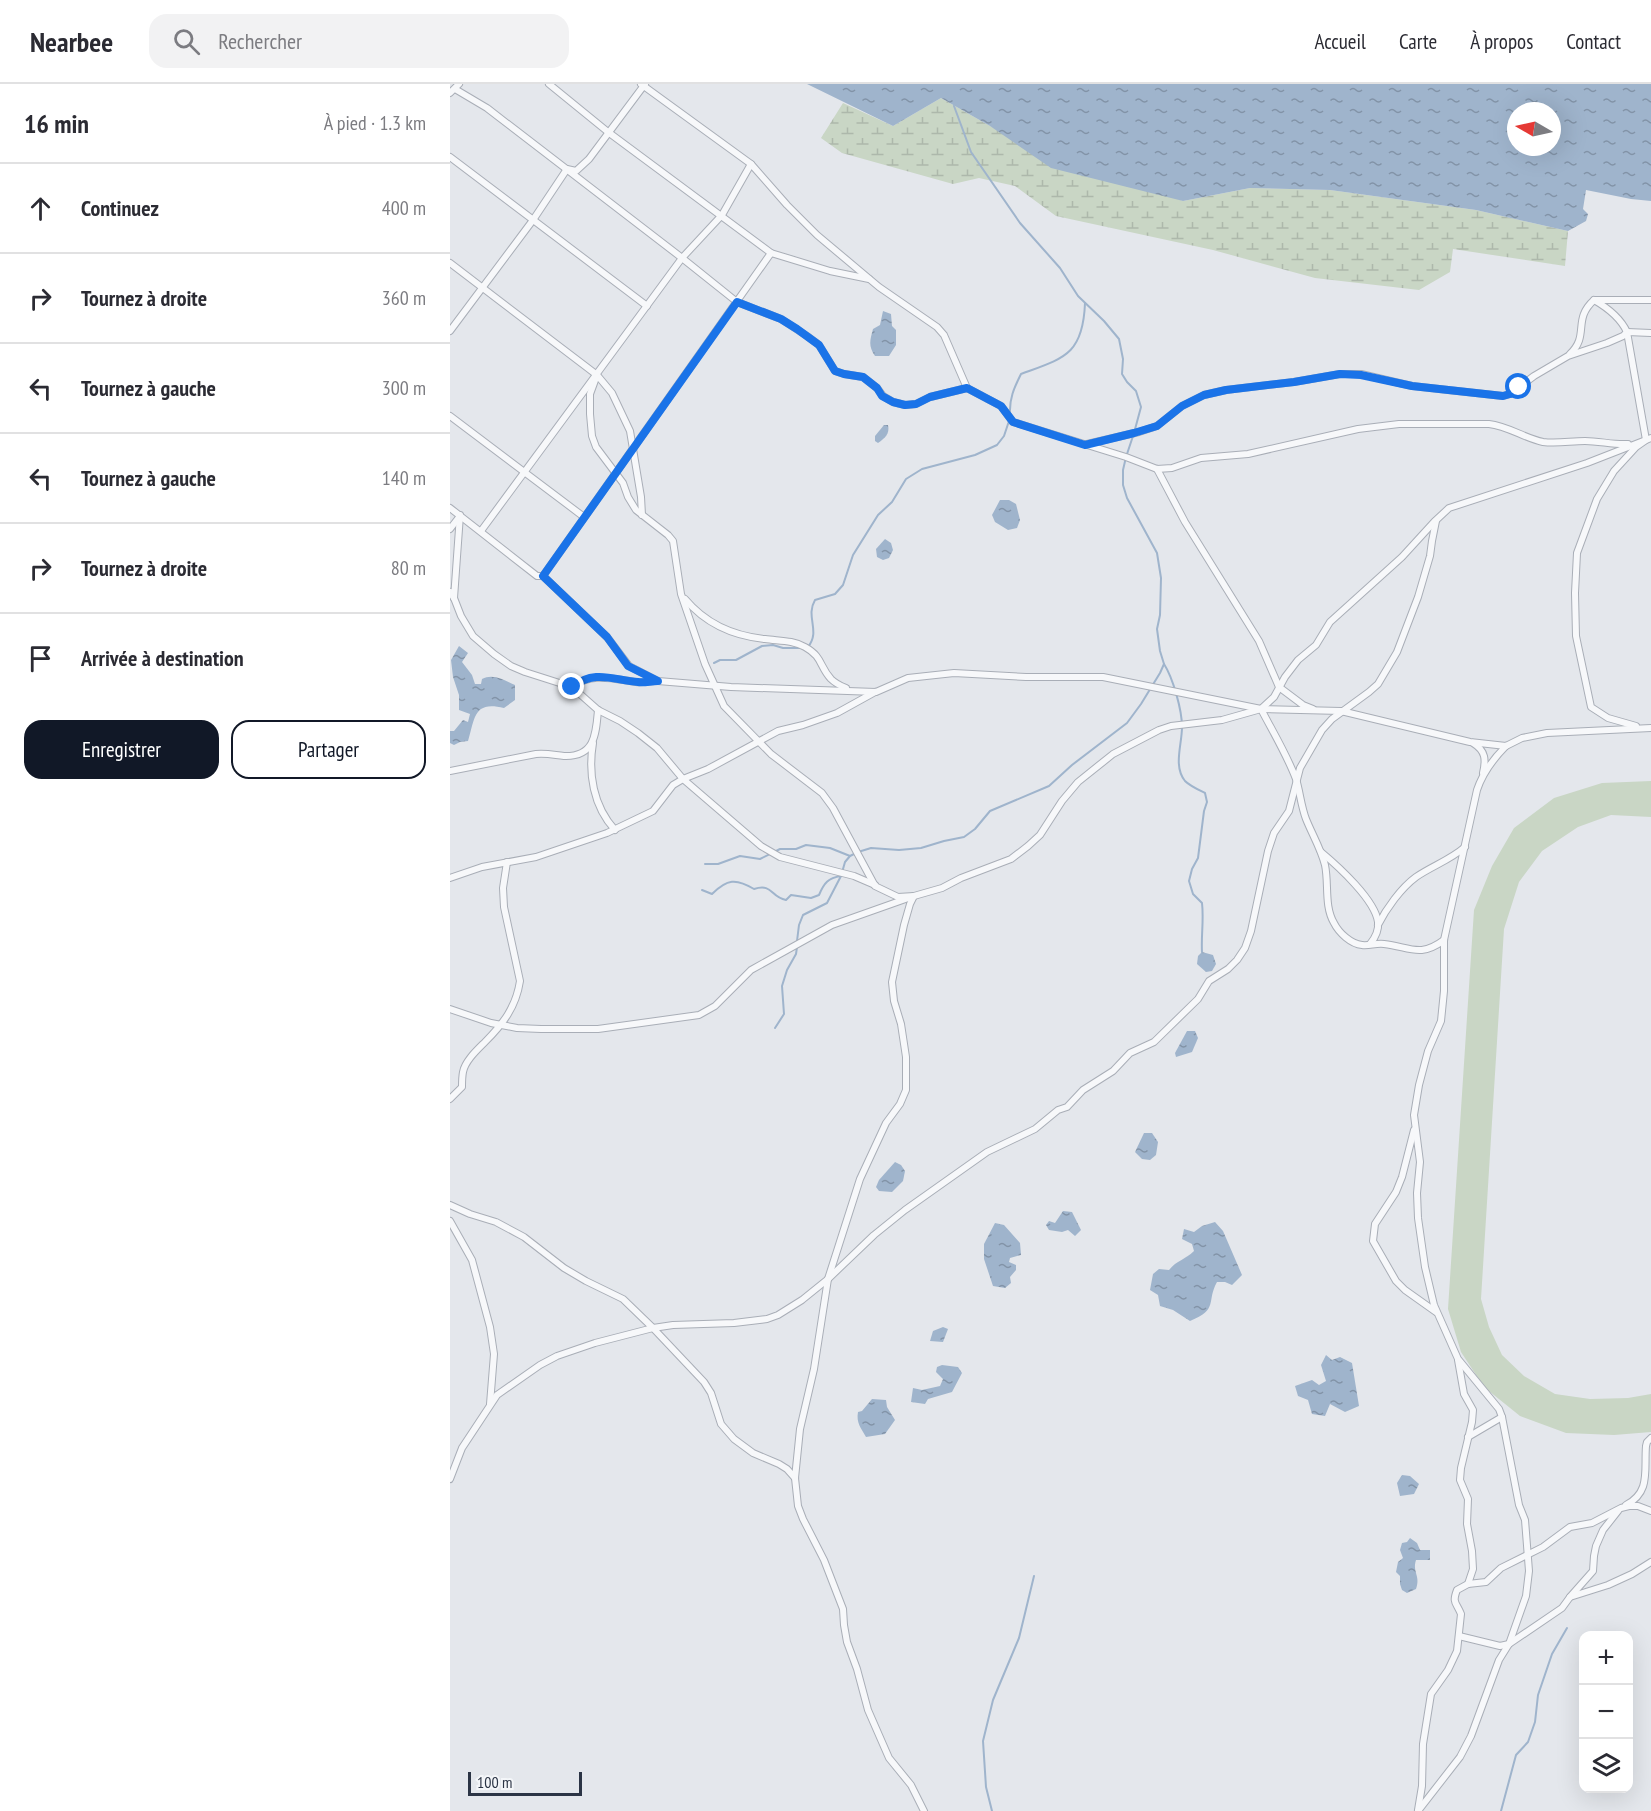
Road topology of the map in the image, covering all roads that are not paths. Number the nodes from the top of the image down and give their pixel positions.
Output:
1 (549, 84) edge
2 (643, 85) edge
3 (455, 89) edge
4 (608, 132) junction
5 (450, 157) edge
6 (752, 164) junction
7 (567, 169) junction
8 (722, 215) junction
9 (533, 220) junction
10 (771, 252) junction
11 (682, 258) junction
12 (450, 263) edge
13 (870, 279) junction
14 (483, 288) junction
15 (1594, 300) junction
16 (1651, 300) edge
17 (737, 302) junction
18 (647, 306) junction
19 (450, 331) edge
20 (1627, 332) junction
21 (1651, 333) edge
22 (1568, 356) junction
23 (597, 375) junction
24 (967, 388) junction
25 (450, 416) edge
26 (1648, 439) edge
27 (1632, 444) junction
28 (1085, 445) junction
29 (633, 448) junction
30 (1157, 469) junction
31 (525, 472) junction
32 (616, 472) junction
33 (450, 508) edge
34 (460, 515) junction
35 (642, 515) junction
36 (1439, 516) junction
37 (584, 517) junction
38 (450, 529) edge
39 (481, 531) junction
40 (543, 576) junction
41 (450, 592) edge
42 (681, 594) junction
43 (454, 598) junction
44 (658, 681) junction
45 (714, 685) junction
46 (572, 687) junction
47 (1280, 687) junction
48 (850, 690) junction
49 (876, 692) junction
50 (1261, 709) junction
51 (598, 710) junction
52 (1318, 711) junction
53 (1341, 711) junction
54 (1639, 728) junction
55 (1651, 728) edge
56 (757, 741) junction
57 (593, 742) junction
58 (1470, 742) junction
59 (1506, 746) junction
60 (450, 771) edge
61 (1482, 776) junction
62 (684, 778) junction
63 (1296, 779) junction
64 (615, 830) junction
65 (1465, 847) junction
66 (1321, 852) junction
67 (507, 862) junction
68 (450, 878) edge
69 (875, 886) junction
70 (914, 896) junction
71 (1378, 926) junction
72 (1444, 940) junction
73 (1370, 944) junction
74 (450, 1009) edge
75 (500, 1024) junction
76 (450, 1099) edge
77 (1415, 1126) junction
78 (450, 1205) edge
79 (450, 1221) edge
80 (828, 1279) junction
81 (1438, 1313) junction
82 (653, 1328) junction
83 (1458, 1359) junction
84 (490, 1404) junction
85 (1502, 1417) junction
86 (1468, 1437) junction
87 (1651, 1438) edge
88 (795, 1478) junction
89 (450, 1479) edge
90 (1621, 1508) junction
91 (1651, 1511) edge
92 (1529, 1554) junction
93 (1651, 1562) edge
94 (1468, 1584) junction
95 (1570, 1598) junction
96 (1460, 1636) junction
97 (1509, 1644) junction
98 (924, 1811) edge
99 (1418, 1811) edge

1 - 4 street
2 - 4 street
2 - 6 street
3 - 7 street
4 - 7 street
4 - 8 street
5 - 9 street
6 - 8 street
6 - 13 street
7 - 9 street
7 - 11 street
8 - 10 street
8 - 11 street
9 - 14 street
9 - 18 street
10 - 13 street
10 - 17 street
11 - 17 street
11 - 18 street
12 - 14 street
13 - 24 street
14 - 19 street
14 - 23 street
15 - 16 street
15 - 20 street
15 - 22 street
17 - 24 street
17 - 29 street
18 - 23 street
20 - 21 street
20 - 22 street
20 - 26 street
22 - 28 street
23 - 29 street
23 - 31 street
23 - 32 street
24 - 28 street
25 - 31 street
26 - 27 street
26 - 54 street
27 - 30 street
27 - 36 street
28 - 30 street
29 - 32 street
29 - 35 street
30 - 47 street
31 - 37 street
31 - 39 street
32 - 35 street
32 - 37 street
33 - 34 street
34 - 38 street
34 - 39 street
34 - 43 street
35 - 42 street
36 - 47 street
36 - 53 street
37 - 40 street
39 - 40 street
40 - 44 street
41 - 43 street
42 - 45 street
42 - 48 street
43 - 46 street
44 - 45 street
44 - 46 street
45 - 48 street
45 - 56 street
46 - 51 street
47 - 50 street
47 - 52 street
48 - 49 street
49 - 50 street
49 - 56 street
50 - 52 street
50 - 63 street
50 - 70 street
51 - 57 street
51 - 62 street
52 - 53 street
53 - 58 street
53 - 63 street
54 - 55 street
54 - 59 street
56 - 62 street
56 - 69 street
57 - 60 street
57 - 64 street
58 - 59 street
58 - 61 street
59 - 61 street
61 - 65 street
62 - 64 street
62 - 69 street
63 - 66 street
63 - 80 street
64 - 67 street
65 - 71 street
65 - 72 street
66 - 71 street
66 - 73 street
67 - 68 street
67 - 75 street
69 - 70 street
70 - 75 street
70 - 80 street
71 - 73 street
72 - 73 street
72 - 77 street
74 - 75 street
75 - 76 street
77 - 81 street
77 - 81 street
78 - 82 street
79 - 84 street
80 - 82 street
80 - 88 street
81 - 83 street
82 - 84 street
82 - 88 street
83 - 85 street
83 - 86 street
84 - 89 street
85 - 86 street
85 - 92 street
86 - 94 street
87 - 90 street
88 - 98 street
90 - 91 street
90 - 92 street
90 - 95 street
92 - 94 street
92 - 97 street
93 - 95 street
94 - 96 street
95 - 97 street
96 - 97 street
96 - 99 street
97 - 99 street

